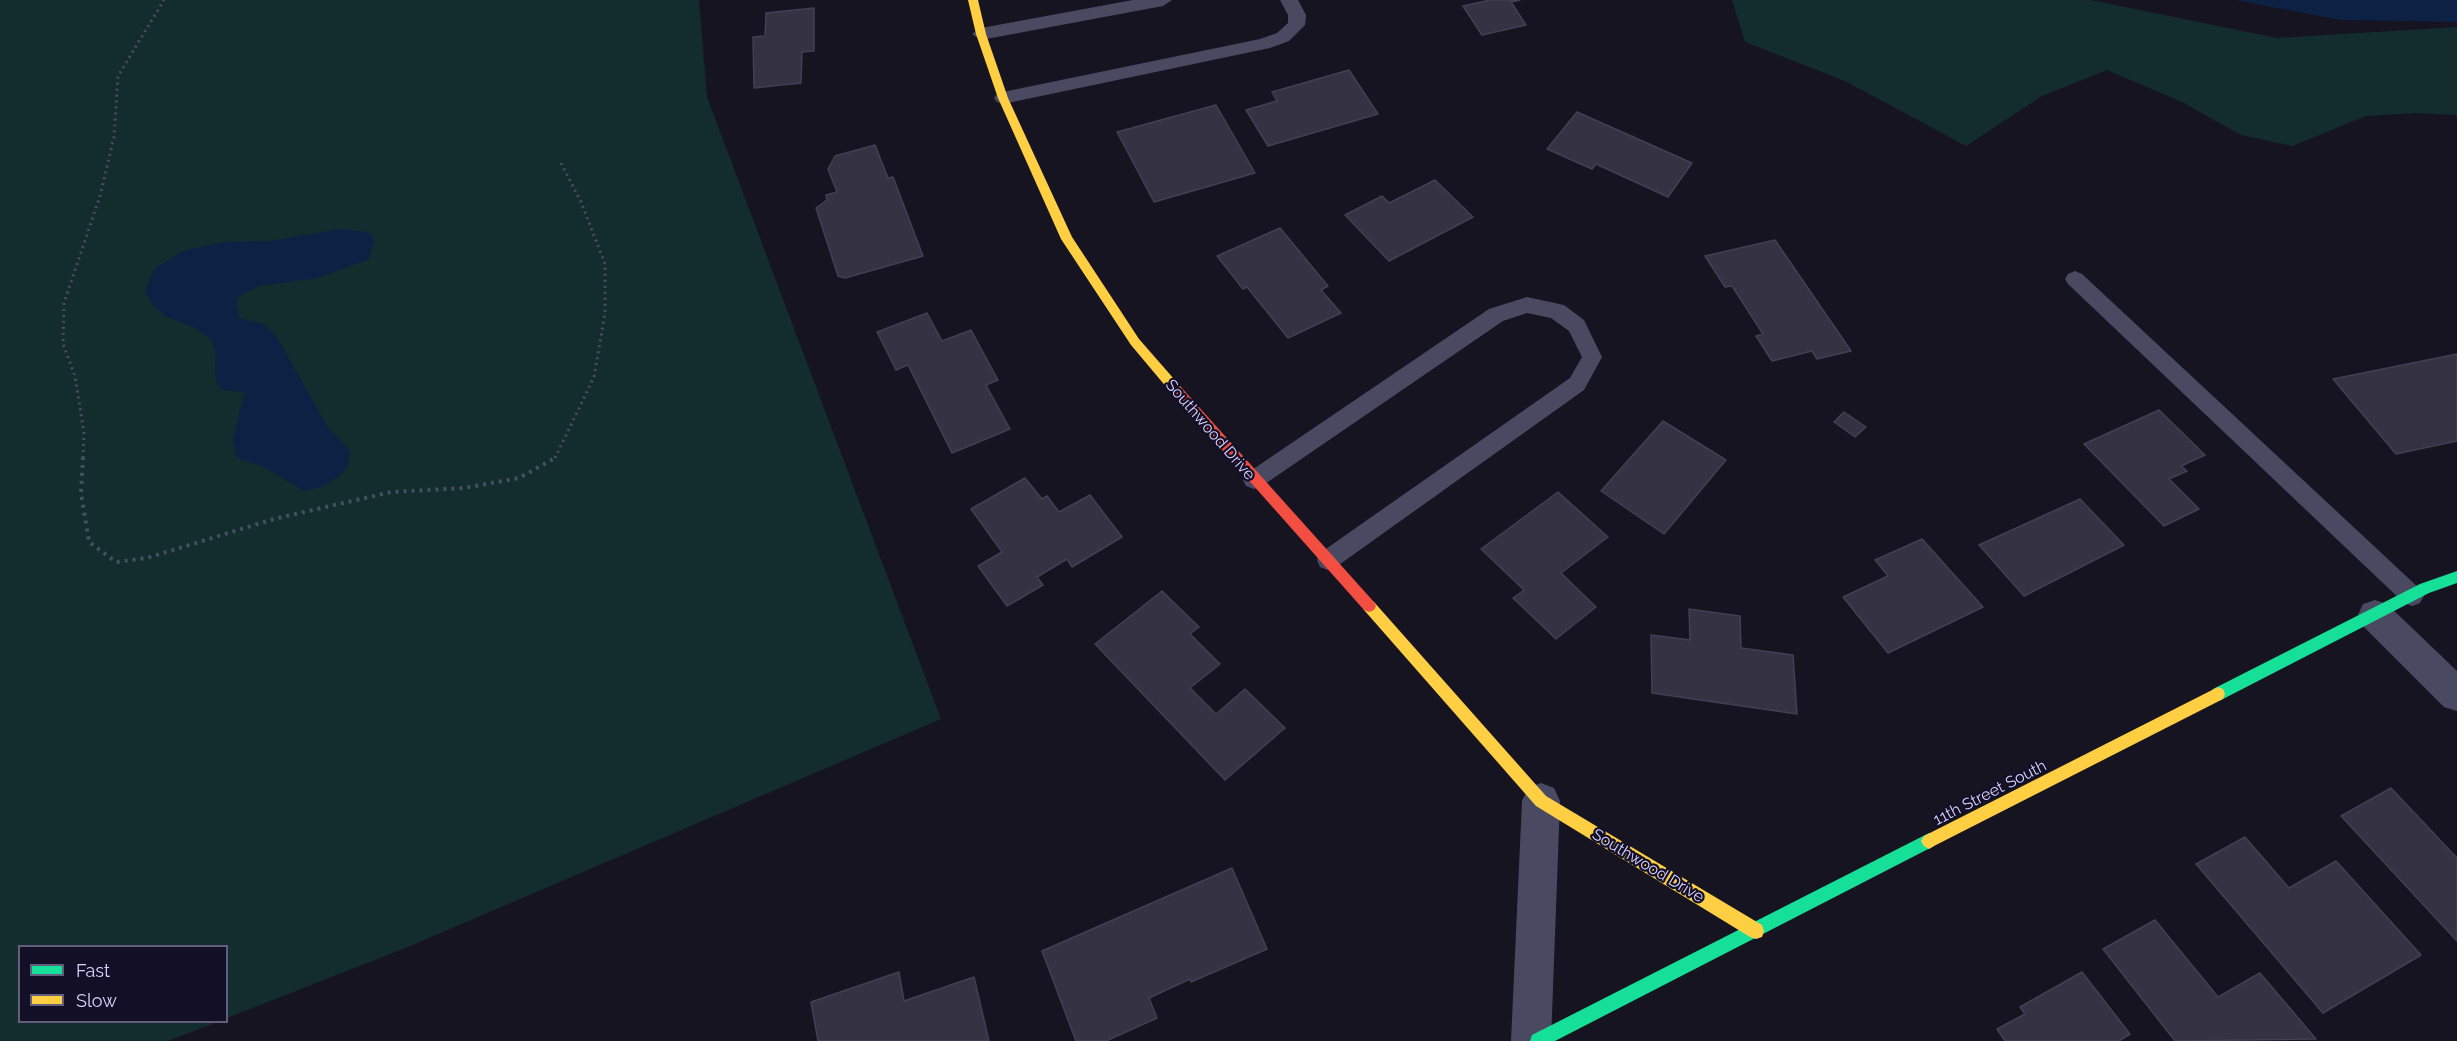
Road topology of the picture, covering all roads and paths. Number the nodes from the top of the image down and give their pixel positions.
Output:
1 (164, 0) edge
2 (973, 0) edge
3 (1163, 0) edge
4 (1289, 0) edge
5 (981, 34) junction
6 (1003, 98) junction
7 (560, 160) dead end
8 (2076, 279) dead end
9 (1254, 480) junction
10 (1328, 560) junction
11 (2457, 577) edge
12 (2412, 596) junction
13 (2375, 615) junction
14 (2457, 695) edge
15 (1541, 801) junction
16 (1756, 931) junction
17 (1531, 1041) edge
18 (1538, 1041) edge

1 - 7 path
2 - 5 street, Southwood Drive
3 - 5 lane
4 - 6 lane
5 - 6 street, Southwood Drive
6 - 9 street, Southwood Drive
8 - 12 lane
9 - 10 street, Southwood Drive
9 - 10 lane
10 - 15 street, Southwood Drive
11 - 12 street, 11th Street South
12 - 13 street, 11th Street South
13 - 14 street
13 - 16 street, 11th Street South
15 - 16 street, Southwood Drive
15 - 17 street
16 - 18 street, 11th Street South

